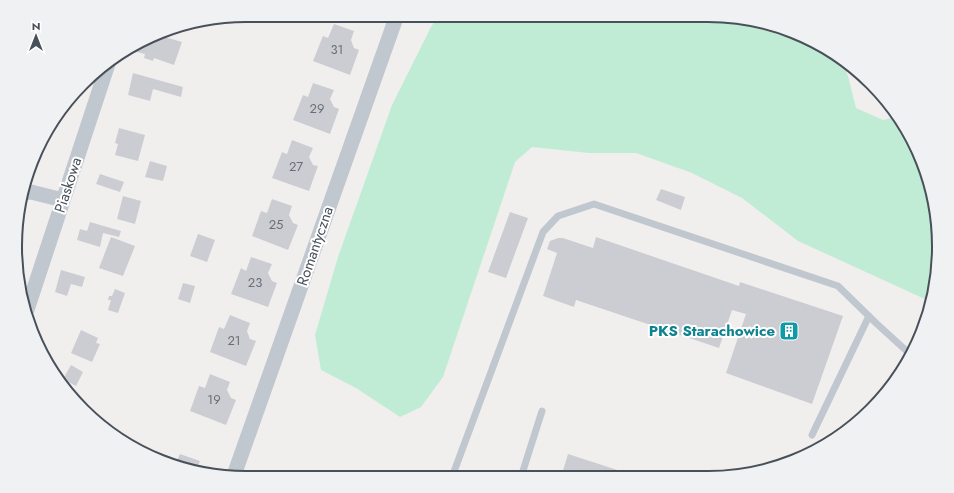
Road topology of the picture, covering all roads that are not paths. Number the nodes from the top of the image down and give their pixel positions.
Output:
1 (395, 22) edge
2 (107, 71) edge
3 (29, 192) edge
4 (63, 200) junction
5 (29, 303) edge
6 (869, 316) junction
7 (906, 351) edge
8 (542, 411) dead end
9 (812, 436) dead end
10 (235, 471) edge
11 (454, 471) edge
12 (523, 471) edge

1 - 10 street, Romantyczna
2 - 4 street, Piaskowa
3 - 4 street
4 - 5 street, Piaskowa
6 - 7 lane
6 - 9 lane
6 - 11 lane
8 - 12 lane

